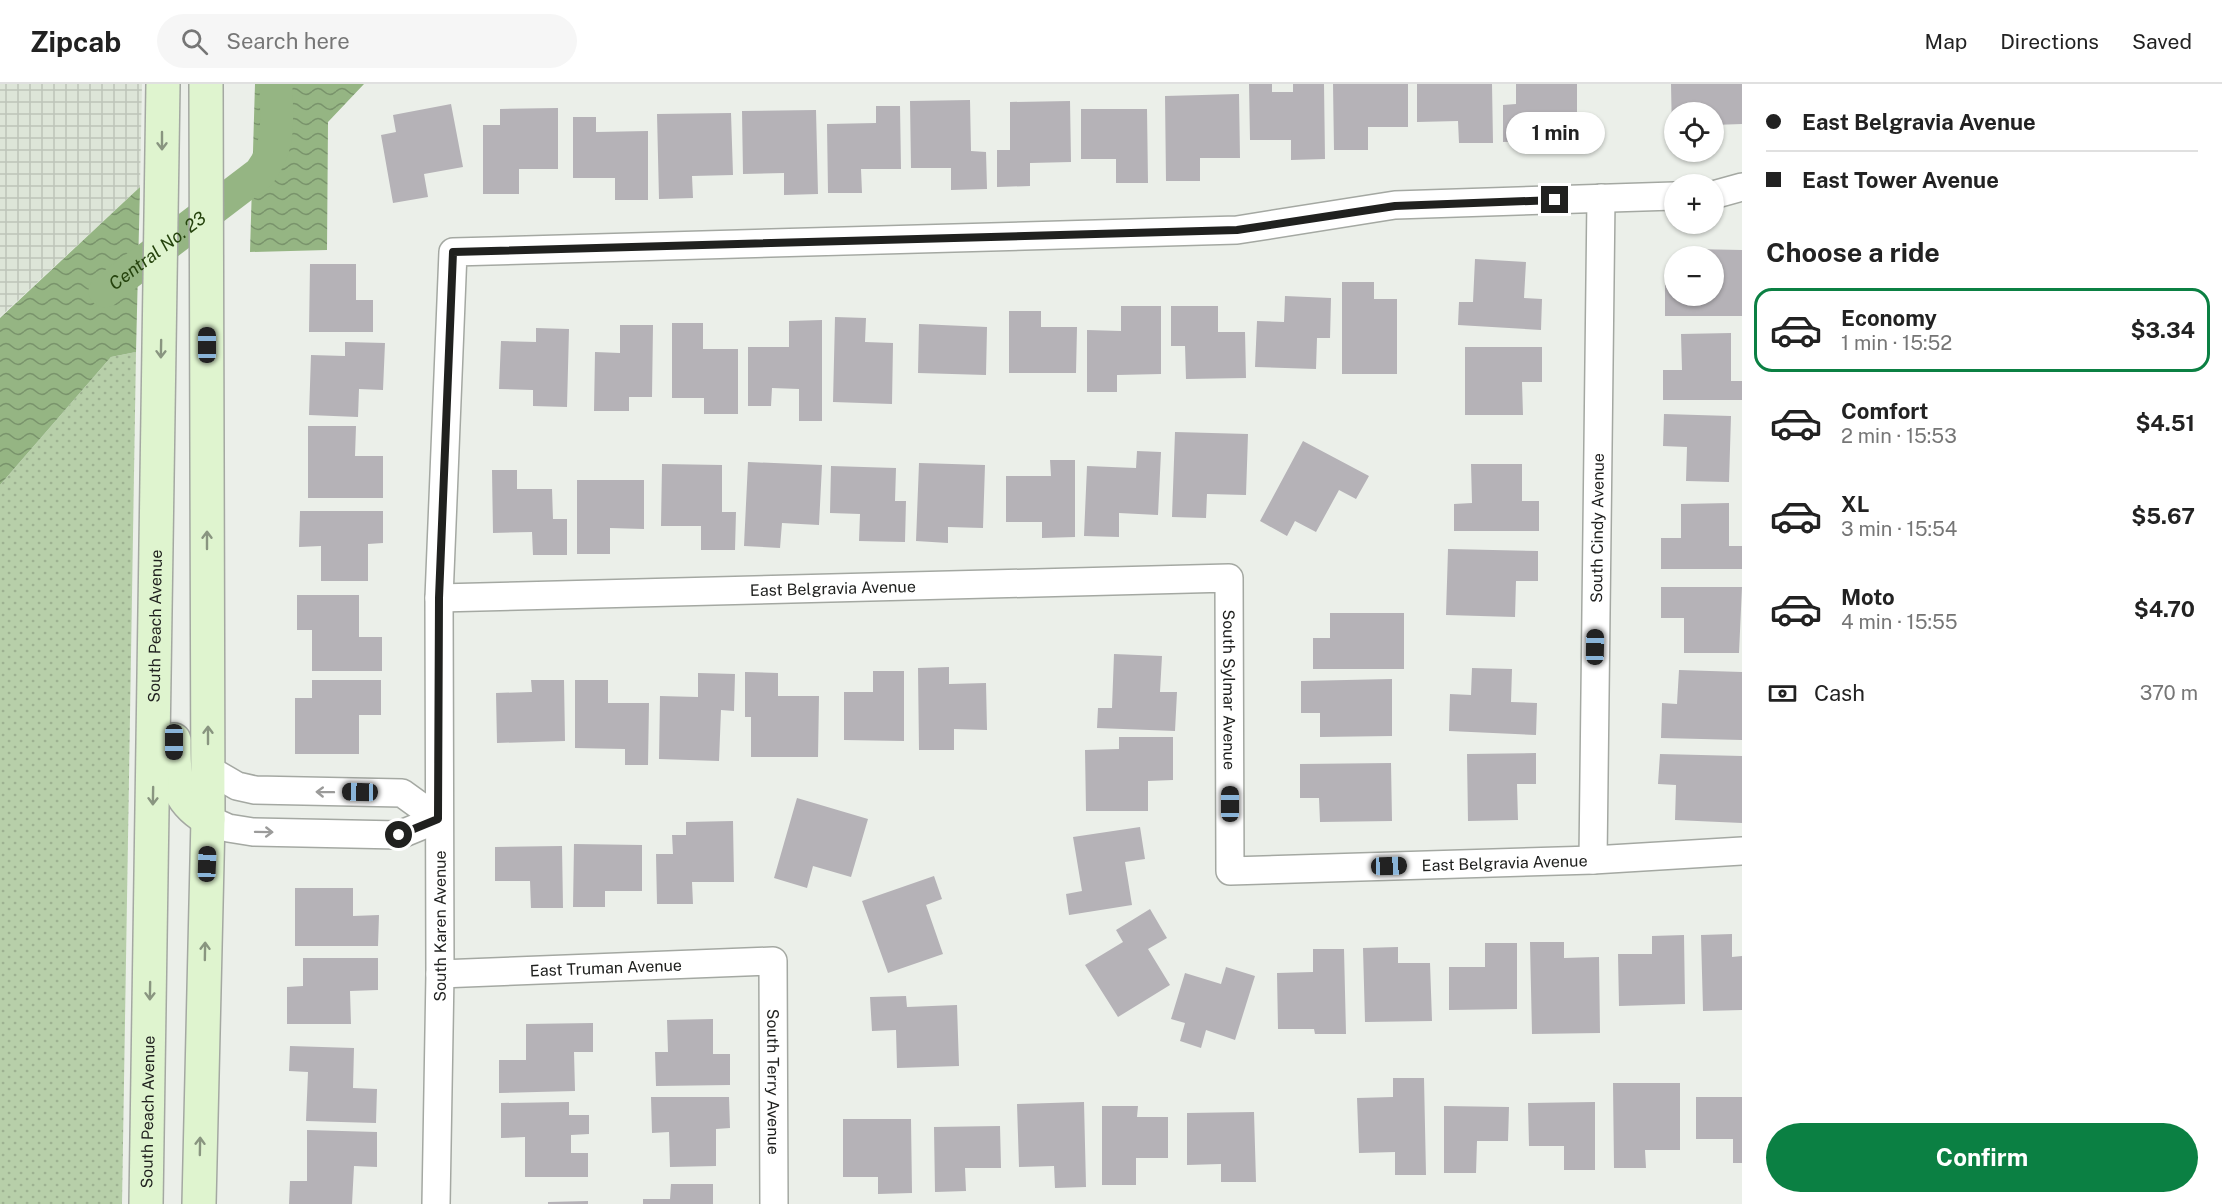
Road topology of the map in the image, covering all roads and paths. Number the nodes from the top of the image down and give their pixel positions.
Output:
1 (163, 84) edge
2 (206, 84) edge
3 (1742, 187) edge
4 (1724, 192) edge
5 (1664, 196) edge
6 (1601, 198) junction
7 (159, 494) junction
8 (1228, 578) joint
9 (439, 598) junction
10 (208, 769) junction
11 (208, 819) junction
12 (438, 819) junction
13 (1742, 851) edge
14 (1593, 860) junction
15 (1230, 871) joint
16 (773, 961) joint
17 (440, 974) junction
18 (146, 1204) edge
19 (199, 1204) edge
20 (436, 1204) edge
21 (774, 1204) edge

1 -> 7 street, South Peach Avenue
10 -> 2 street
3 - 4 street
5 - 6 street
6 - 9 street, South Karen Avenue
6 - 14 street, South Cindy Avenue
7 - 11 street
7 -> 18 street, South Peach Avenue
8 - 9 street, East Belgravia Avenue
8 - 15 street, South Sylmar Avenue
9 - 12 street, South Karen Avenue
10 - 11 street
12 -> 10 street
11 -> 12 street
19 -> 11 street
12 - 17 street, South Karen Avenue
13 - 14 street, East Belgravia Avenue
14 - 15 street, East Belgravia Avenue
16 - 17 street, East Truman Avenue
16 - 21 street, South Terry Avenue
17 - 20 street, South Karen Avenue

